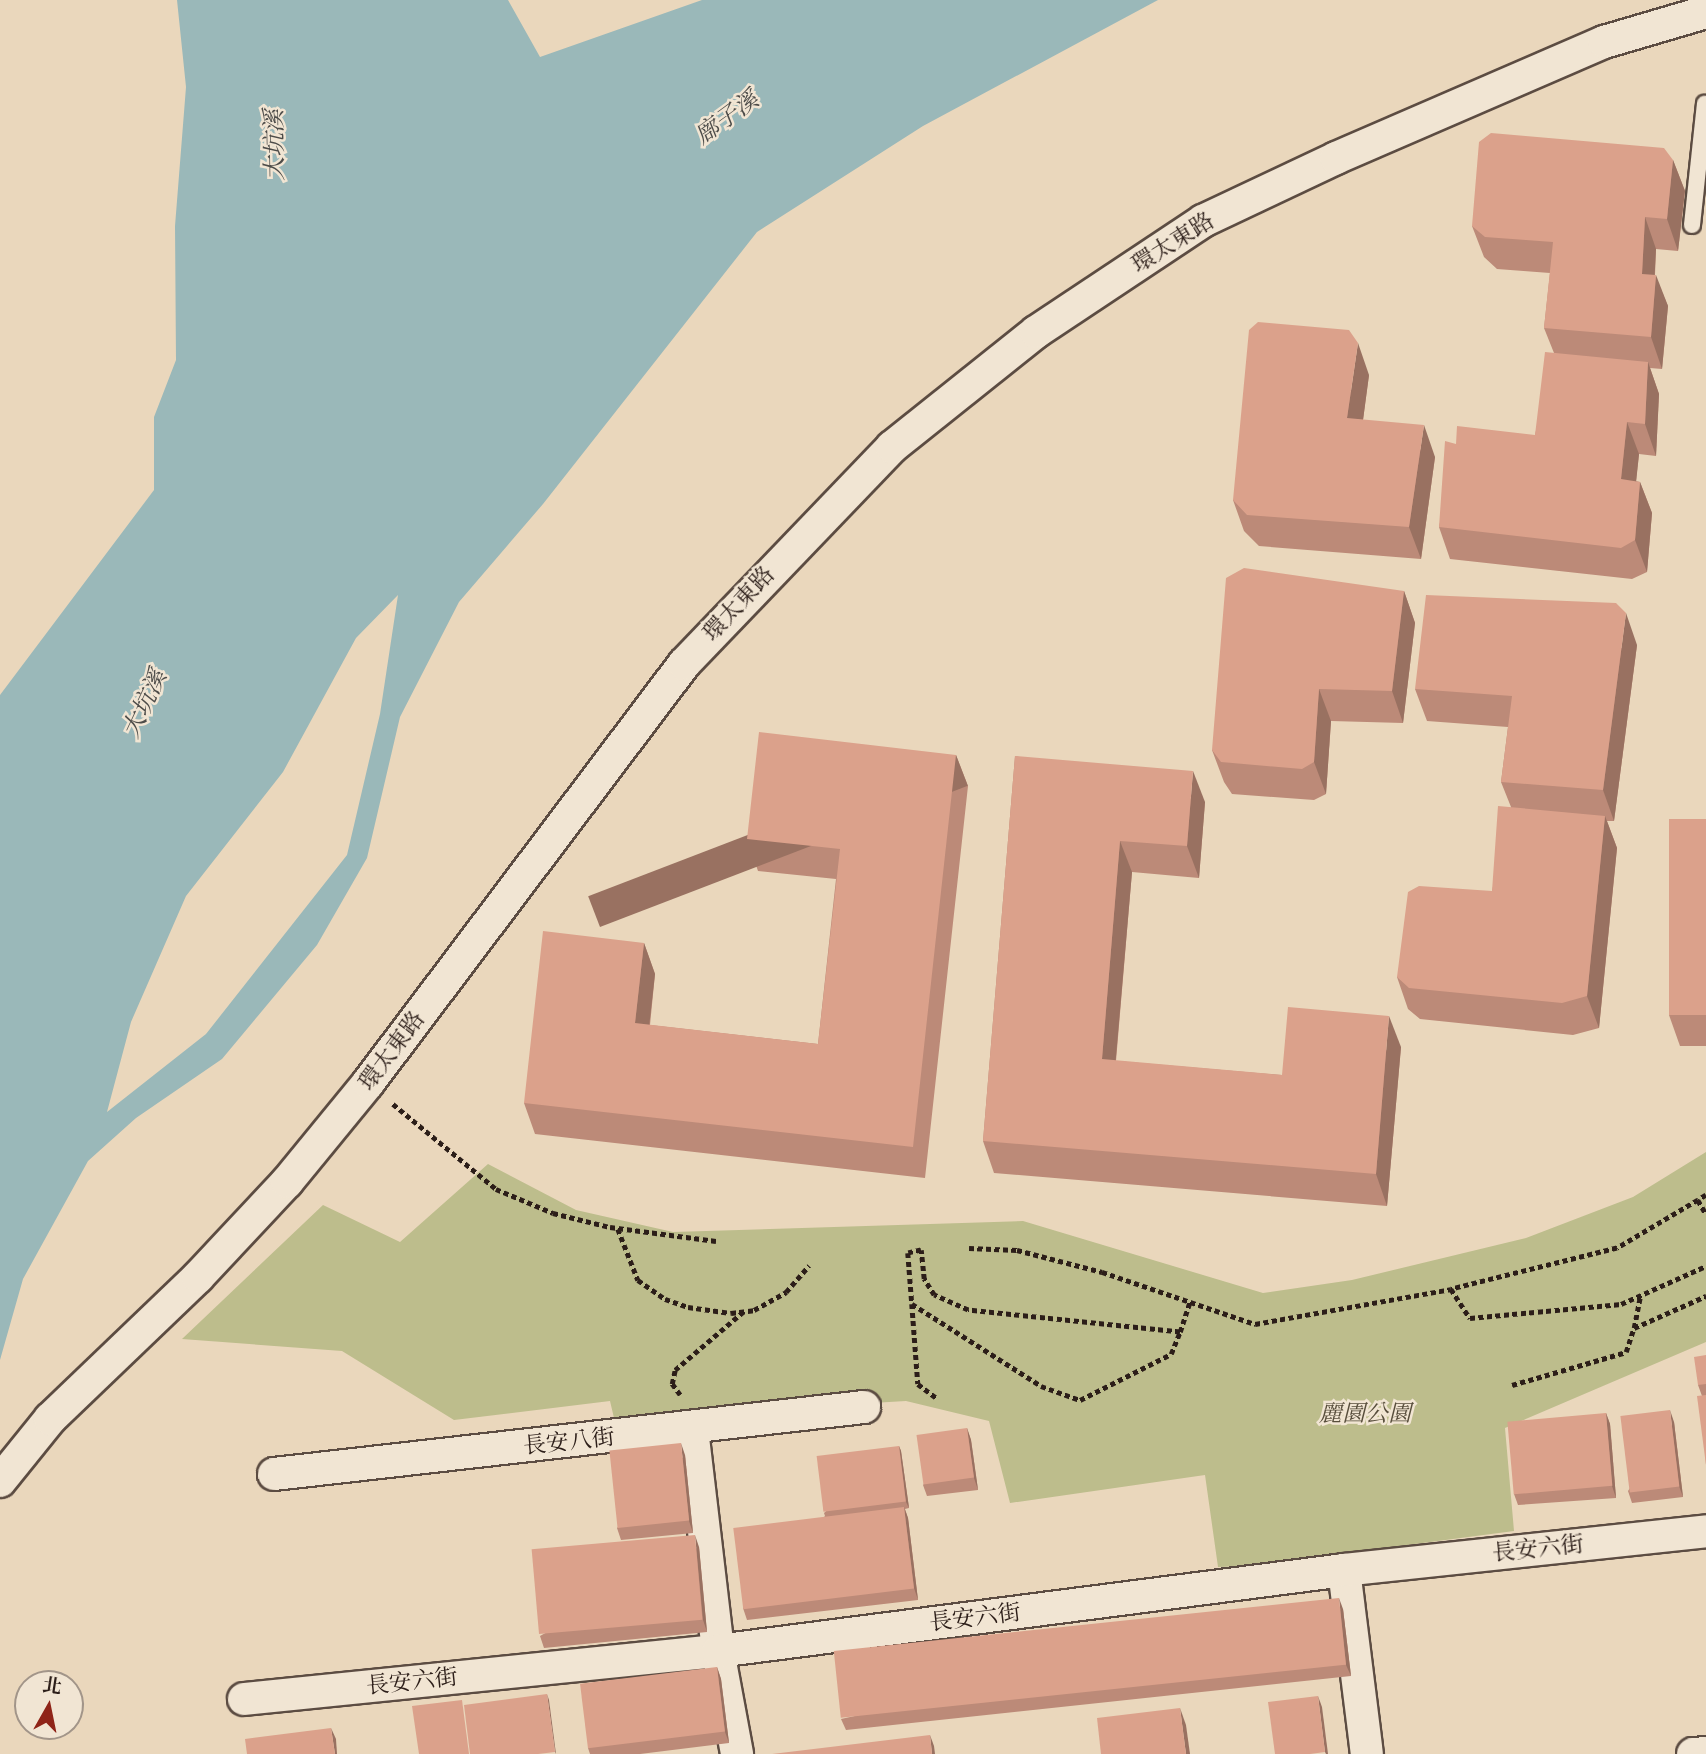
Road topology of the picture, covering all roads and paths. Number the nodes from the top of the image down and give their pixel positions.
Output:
1 (1706, 12) edge
2 (1706, 99) edge
3 (1706, 104) edge
4 (1692, 225) dead end
5 (393, 1104) dead end
6 (1706, 1195) edge
7 (1698, 1200) junction
8 (1706, 1214) edge
9 (618, 1229) junction
10 (716, 1241) dead end
11 (969, 1248) dead end
12 (809, 1266) dead end
13 (1706, 1266) edge
14 (1451, 1289) junction
15 (1641, 1295) junction
16 (1706, 1296) edge
17 (1190, 1302) junction
18 (912, 1304) junction
19 (743, 1312) junction
20 (1634, 1328) junction
21 (1180, 1332) junction
22 (1512, 1385) dead end
23 (681, 1398) dead end
24 (938, 1399) dead end
25 (864, 1407) dead end
26 (692, 1429) junction
27 (274, 1474) dead end
28 (0, 1481) edge
29 (1706, 1531) edge
30 (1344, 1570) junction
31 (718, 1651) junction
32 (244, 1699) dead end
33 (1706, 1753) edge
34 (737, 1754) edge
35 (1367, 1754) edge
36 (1693, 1754) edge

1 - 28 street, 環太東路
2 - 3 lane
3 - 4 lane
5 - 9 path
6 - 7 path
7 - 8 path
7 - 14 path
9 - 10 path
9 - 19 path
11 - 17 path
12 - 19 path
13 - 15 path
14 - 15 path
14 - 17 path
15 - 20 path
16 - 20 path
17 - 21 path
18 - 21 path
18 - 21 path
18 - 24 path
19 - 23 path
20 - 22 path
25 - 26 street, 長安八街
26 - 27 street, 長安八街
26 - 31 street
29 - 30 street, 長安六街
30 - 31 street, 長安六街
30 - 35 street
31 - 32 street, 長安六街
31 - 34 street
33 - 36 street

